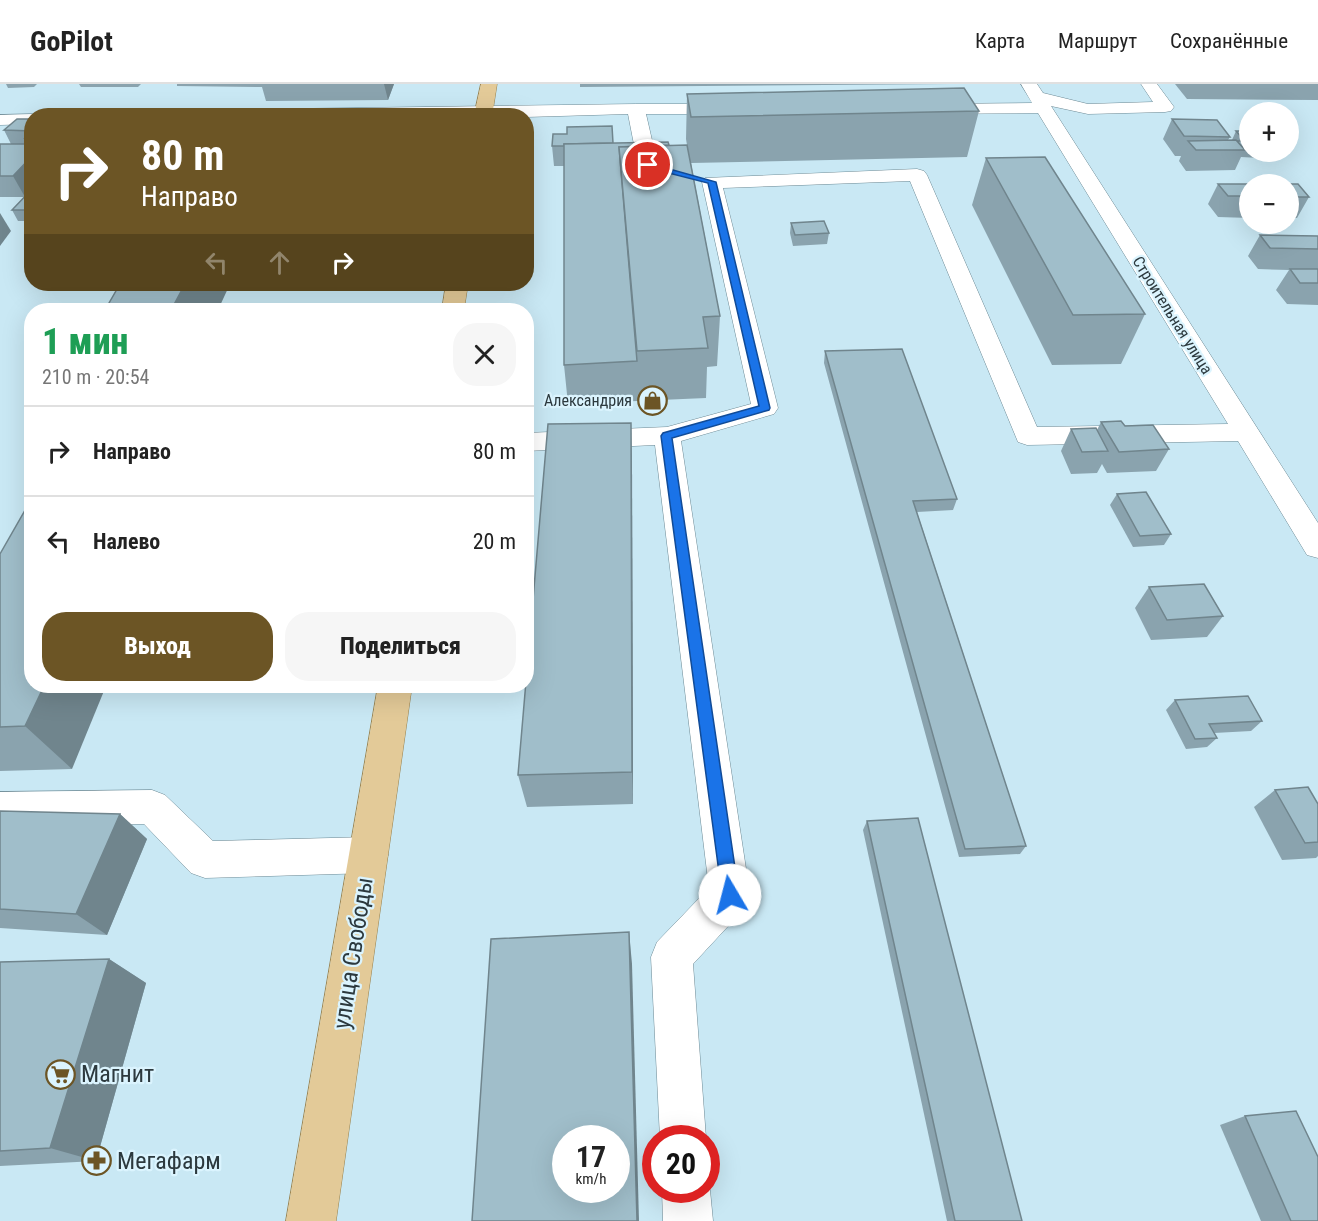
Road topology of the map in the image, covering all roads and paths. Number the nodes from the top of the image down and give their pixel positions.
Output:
1 (489, 84) edge
2 (1149, 84) edge
3 (1036, 96) edge
4 (484, 108) edge
5 (636, 109) junction
6 (744, 109) edge
7 (912, 109) edge
8 (534, 112) edge
9 (24, 119) edge
10 (0, 120) edge
11 (712, 182) junction
12 (1246, 432) junction
13 (666, 436) junction
14 (534, 442) edge
15 (1318, 547) edge
16 (394, 693) edge
17 (0, 809) edge
18 (369, 855) junction
19 (682, 1125) edge
20 (687, 1203) edge
21 (311, 1221) edge
22 (688, 1221) edge

1 - 4 main road
2 - 3 street
3 - 7 street
3 - 12 street, Строительная улица
5 - 6 street
5 - 8 street
5 - 11 street
9 - 10 street
11 - 12 street
11 - 13 street
12 - 15 street, Строительная улица
13 - 14 street
13 - 19 street
16 - 18 main road, улица Свободы
17 - 18 street
18 - 21 main road, улица Свободы
20 - 22 street

